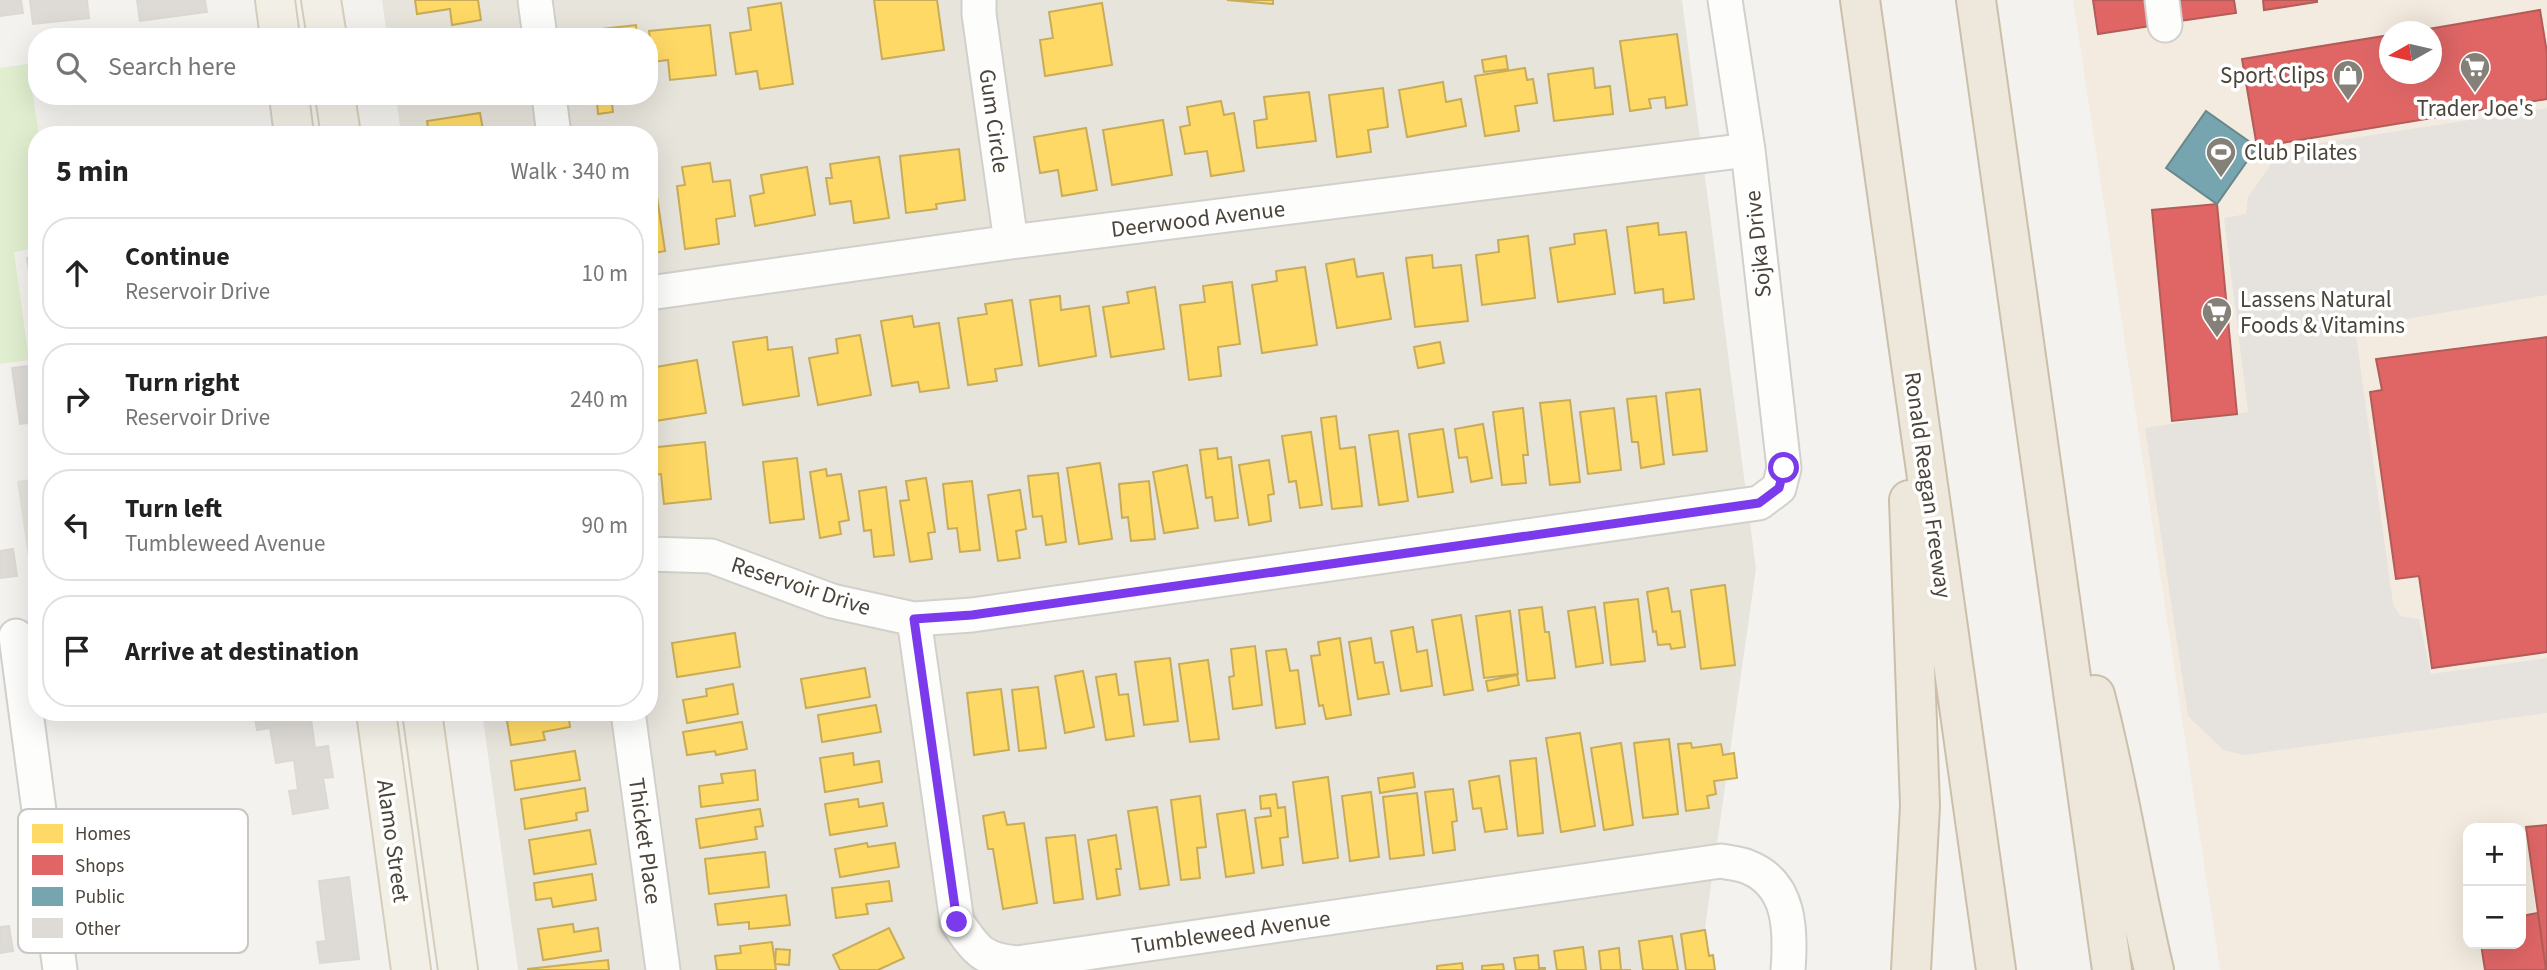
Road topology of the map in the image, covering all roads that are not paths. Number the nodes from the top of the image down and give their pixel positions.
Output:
1 (275, 0) edge
2 (321, 0) edge
3 (535, 0) edge
4 (979, 0) edge
5 (1725, 0) edge
6 (1860, 0) edge
7 (1976, 0) edge
8 (279, 28) edge
9 (326, 28) edge
10 (539, 28) edge
11 (290, 105) edge
12 (336, 105) edge
13 (550, 105) edge
14 (293, 126) edge
15 (340, 126) edge
16 (553, 126) edge
17 (1748, 150) junction
18 (1011, 242) junction
19 (658, 291) edge
20 (1908, 340) junction
21 (1779, 488) joint
22 (2050, 530) junction
23 (658, 554) edge
24 (914, 619) junction
25 (18, 635) edge
26 (28, 715) edge
27 (29, 721) edge
28 (377, 721) edge
29 (423, 721) edge
30 (629, 721) edge
31 (40, 809) edge
32 (411, 970) edge
33 (458, 970) edge
34 (663, 970) edge
35 (1788, 970) edge
36 (1911, 970) edge
37 (1996, 970) edge
38 (2112, 970) edge
39 (2154, 970) edge

1 - 8 main road
2 - 9 main road
3 - 10 street
4 - 18 street, Gum Circle
5 - 17 street, Sojka Drive
6 - 20 highway, Ronald Reagan Freeway
7 - 22 highway
11 - 14 main road
12 - 15 main road
13 - 16 street
17 - 18 street, Deerwood Avenue
17 - 21 street, Sojka Drive
18 - 19 street, Deerwood Avenue
20 - 36 highway
20 - 37 highway, Ronald Reagan Freeway
21 - 24 street, Reservoir Drive
22 - 38 highway
22 - 39 highway
23 - 24 street, Reservoir Drive
24 - 35 street, Tumbleweed Avenue
25 - 26 street
27 - 31 street
28 - 32 main road, Alamo Street
29 - 33 main road, Alamo Street
30 - 34 street, Thicket Place

